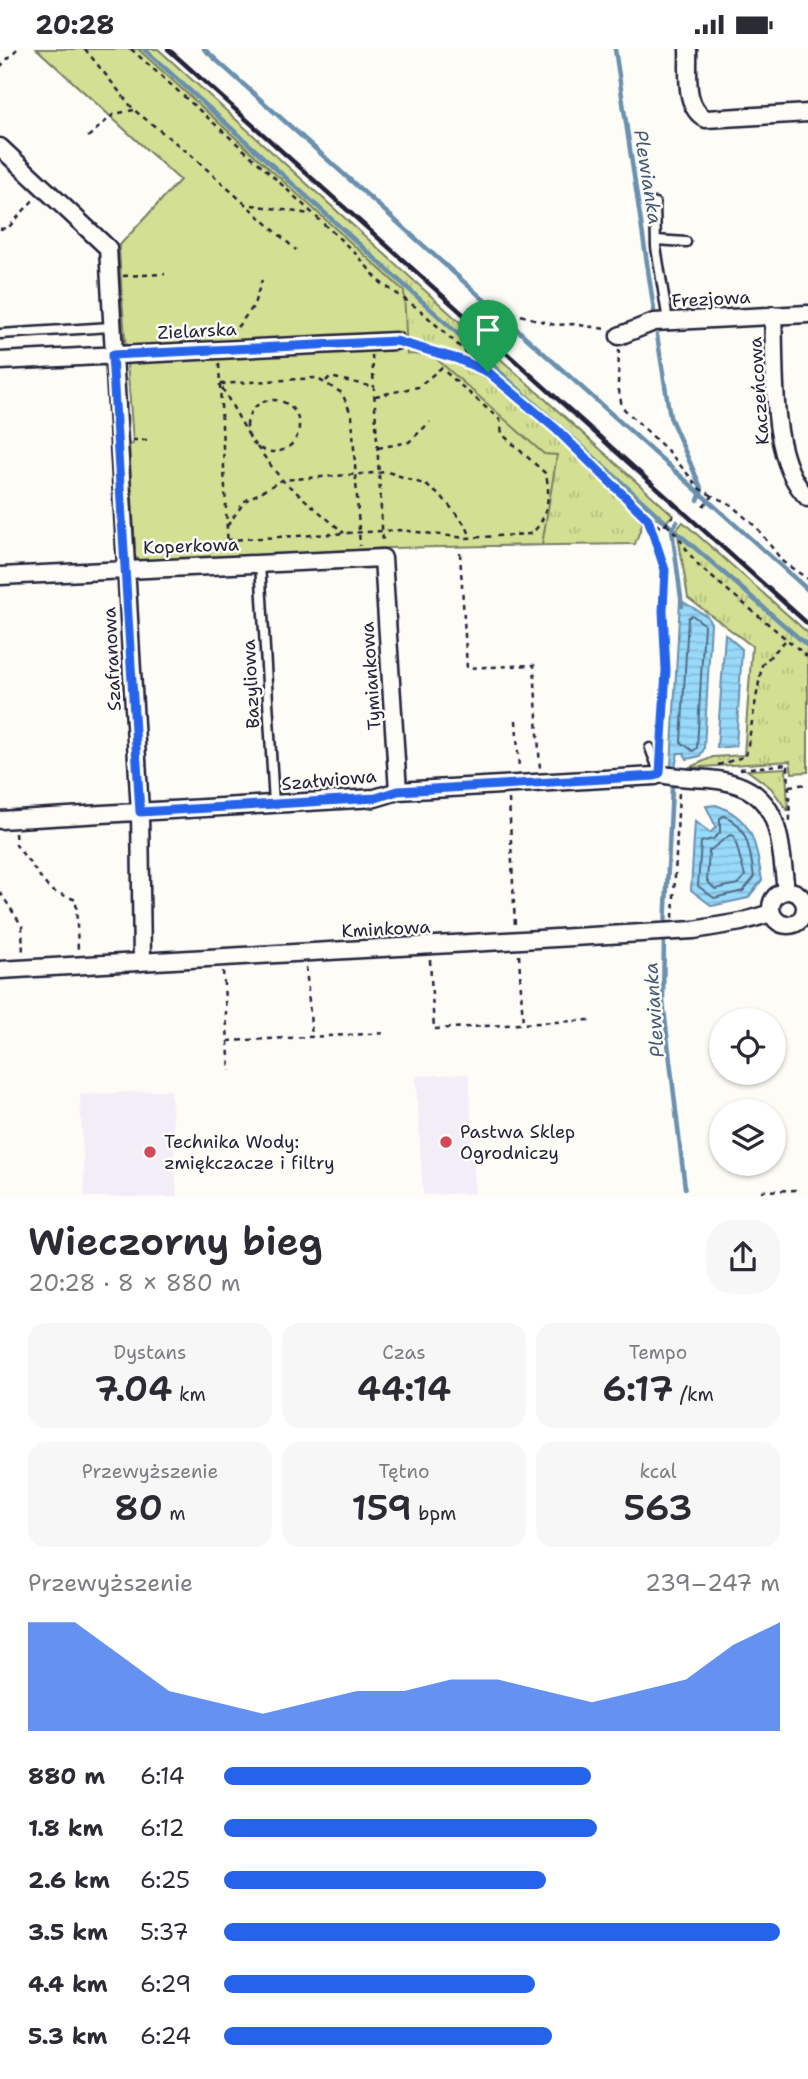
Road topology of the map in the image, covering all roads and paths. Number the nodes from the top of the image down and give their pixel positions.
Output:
1 (17, 49) edge
2 (85, 49) edge
3 (131, 49) edge
4 (688, 49) edge
5 (0, 67) edge
6 (134, 110) junction
7 (808, 113) edge
8 (88, 137) dead end
9 (0, 147) edge
10 (45, 188) junction
11 (655, 203) dead end
12 (248, 204) junction
13 (310, 214) junction
14 (0, 229) edge
15 (656, 240) junction
16 (686, 242) dead end
17 (296, 250) dead end
18 (164, 274) dead end
19 (109, 278) junction
20 (262, 280) dead end
21 (808, 314) edge
22 (773, 315) junction
23 (668, 321) junction
24 (111, 327) junction
25 (0, 334) edge
26 (619, 337) junction
27 (372, 341) junction
28 (396, 341) joint
29 (465, 349) junction
30 (218, 350) junction
31 (112, 355) junction
32 (0, 361) edge
33 (488, 372) junction
34 (326, 381) junction
35 (220, 384) junction
36 (374, 387) junction
37 (374, 396) junction
38 (430, 422) dead end
39 (249, 436) junction
40 (252, 441) junction
41 (378, 448) junction
42 (379, 472) junction
43 (355, 474) junction
44 (282, 480) junction
45 (713, 496) junction
46 (808, 498) edge
47 (703, 506) dead end
48 (674, 515) dead end
49 (648, 519) junction
50 (666, 524) junction
51 (227, 526) junction
52 (383, 531) junction
53 (359, 532) junction
54 (344, 533) junction
55 (471, 537) junction
56 (228, 540) junction
57 (460, 553) dead end
58 (360, 557) junction
59 (383, 558) junction
60 (228, 563) junction
61 (260, 563) junction
62 (126, 568) junction
63 (0, 576) edge
64 (808, 579) edge
65 (786, 640) junction
66 (808, 657) edge
67 (516, 720) dead end
68 (650, 748) dead end
69 (712, 766) dead end
70 (733, 771) dead end
71 (660, 773) junction
72 (678, 779) junction
73 (541, 782) junction
74 (520, 783) junction
75 (808, 784) edge
76 (789, 786) junction
77 (398, 791) junction
78 (509, 799) dead end
79 (274, 804) junction
80 (140, 812) junction
81 (7, 820) edge
82 (789, 825) dead end
83 (786, 891) junction
84 (0, 892) edge
85 (771, 913) junction
86 (806, 915) edge
87 (674, 928) dead end
88 (517, 935) junction
89 (429, 946) junction
90 (305, 953) junction
91 (223, 957) junction
92 (142, 962) junction
93 (79, 965) junction
94 (24, 968) junction
95 (0, 970) edge
96 (590, 1020) dead end
97 (523, 1024) junction
98 (386, 1033) dead end
99 (313, 1037) junction
100 (228, 1041) junction
101 (230, 1071) dead end
102 (797, 1190) dead end
103 (761, 1191) dead end

1 - 5 path
2 - 6 path
3 - 13 path
4 - 7 street
6 - 8 path
6 - 12 path
9 - 10 street, Szafranowa
10 - 14 path
10 - 19 street, Szafranowa
11 - 15 lane
12 - 13 path
12 - 17 path
13 - 29 path
15 - 16 lane
15 - 23 lane
18 - 19 path
19 - 24 street, Szafranowa
20 - 30 path
21 - 22 street, Frezjowa
22 - 23 street, Frezjowa
22 - 46 street, Kaczeńcowa
23 - 26 street, Frezjowa
24 - 25 lane
24 - 31 street, Szafranowa
26 - 29 path
26 - 45 path
27 - 28 street, Zielarska
27 - 30 street, Zielarska
27 - 36 path
28 - 33 path
29 - 33 path
30 - 31 street, Zielarska
30 - 35 path
31 - 32 street, Zielarska
31 - 62 street, Szafranowa
33 - 49 path
34 - 35 path
34 - 36 path
34 - 43 path
35 - 39 path
35 - 51 path
36 - 37 path
37 - 41 path
37 - 55 path
38 - 41 path
39 - 40 path
39 - 40 path
40 - 44 path
41 - 42 path
42 - 43 path
42 - 52 path
42 - 55 path
43 - 44 path
43 - 53 path
44 - 51 path
44 - 54 path
45 - 47 path
45 - 64 path
48 - 50 path
49 - 50 path
49 - 71 path
50 - 65 path
51 - 56 path
52 - 53 path
52 - 55 path
52 - 59 path
53 - 54 path
53 - 58 path
54 - 56 path
56 - 60 path
57 - 73 path
58 - 59 street, Koperkowa
58 - 61 street, Koperkowa
59 - 77 street, Tymiankowa
60 - 61 street, Koperkowa
60 - 62 street, Koperkowa
61 - 79 lane, Bazyliowa
62 - 63 street, Koperkowa
62 - 80 street, Szafranowa
65 - 66 path
65 - 69 path
67 - 74 path
68 - 71 lane
70 - 76 path
71 - 72 street
71 - 73 street, Szałwiowa
72 - 83 street
72 - 87 path
73 - 74 street, Szałwiowa
74 - 77 street, Szałwiowa
75 - 76 path
76 - 82 path
77 - 79 street, Szałwiowa
78 - 88 path
79 - 80 street, Szałwiowa
80 - 81 street, Szałwiowa
80 - 92 street, Szafranowa
81 - 93 path
83 - 85 street
83 - 86 street
84 - 94 path
85 - 86 street
85 - 88 street, Kminkowa
88 - 89 street, Kminkowa
88 - 97 path
89 - 90 street, Kminkowa
89 - 97 path
90 - 91 street, Kminkowa
90 - 99 path
91 - 92 street, Kminkowa
91 - 100 path
92 - 93 street, Kminkowa
93 - 94 street, Kminkowa
94 - 95 street, Kminkowa
96 - 97 path
98 - 99 path
99 - 100 path
100 - 101 path
102 - 103 path

